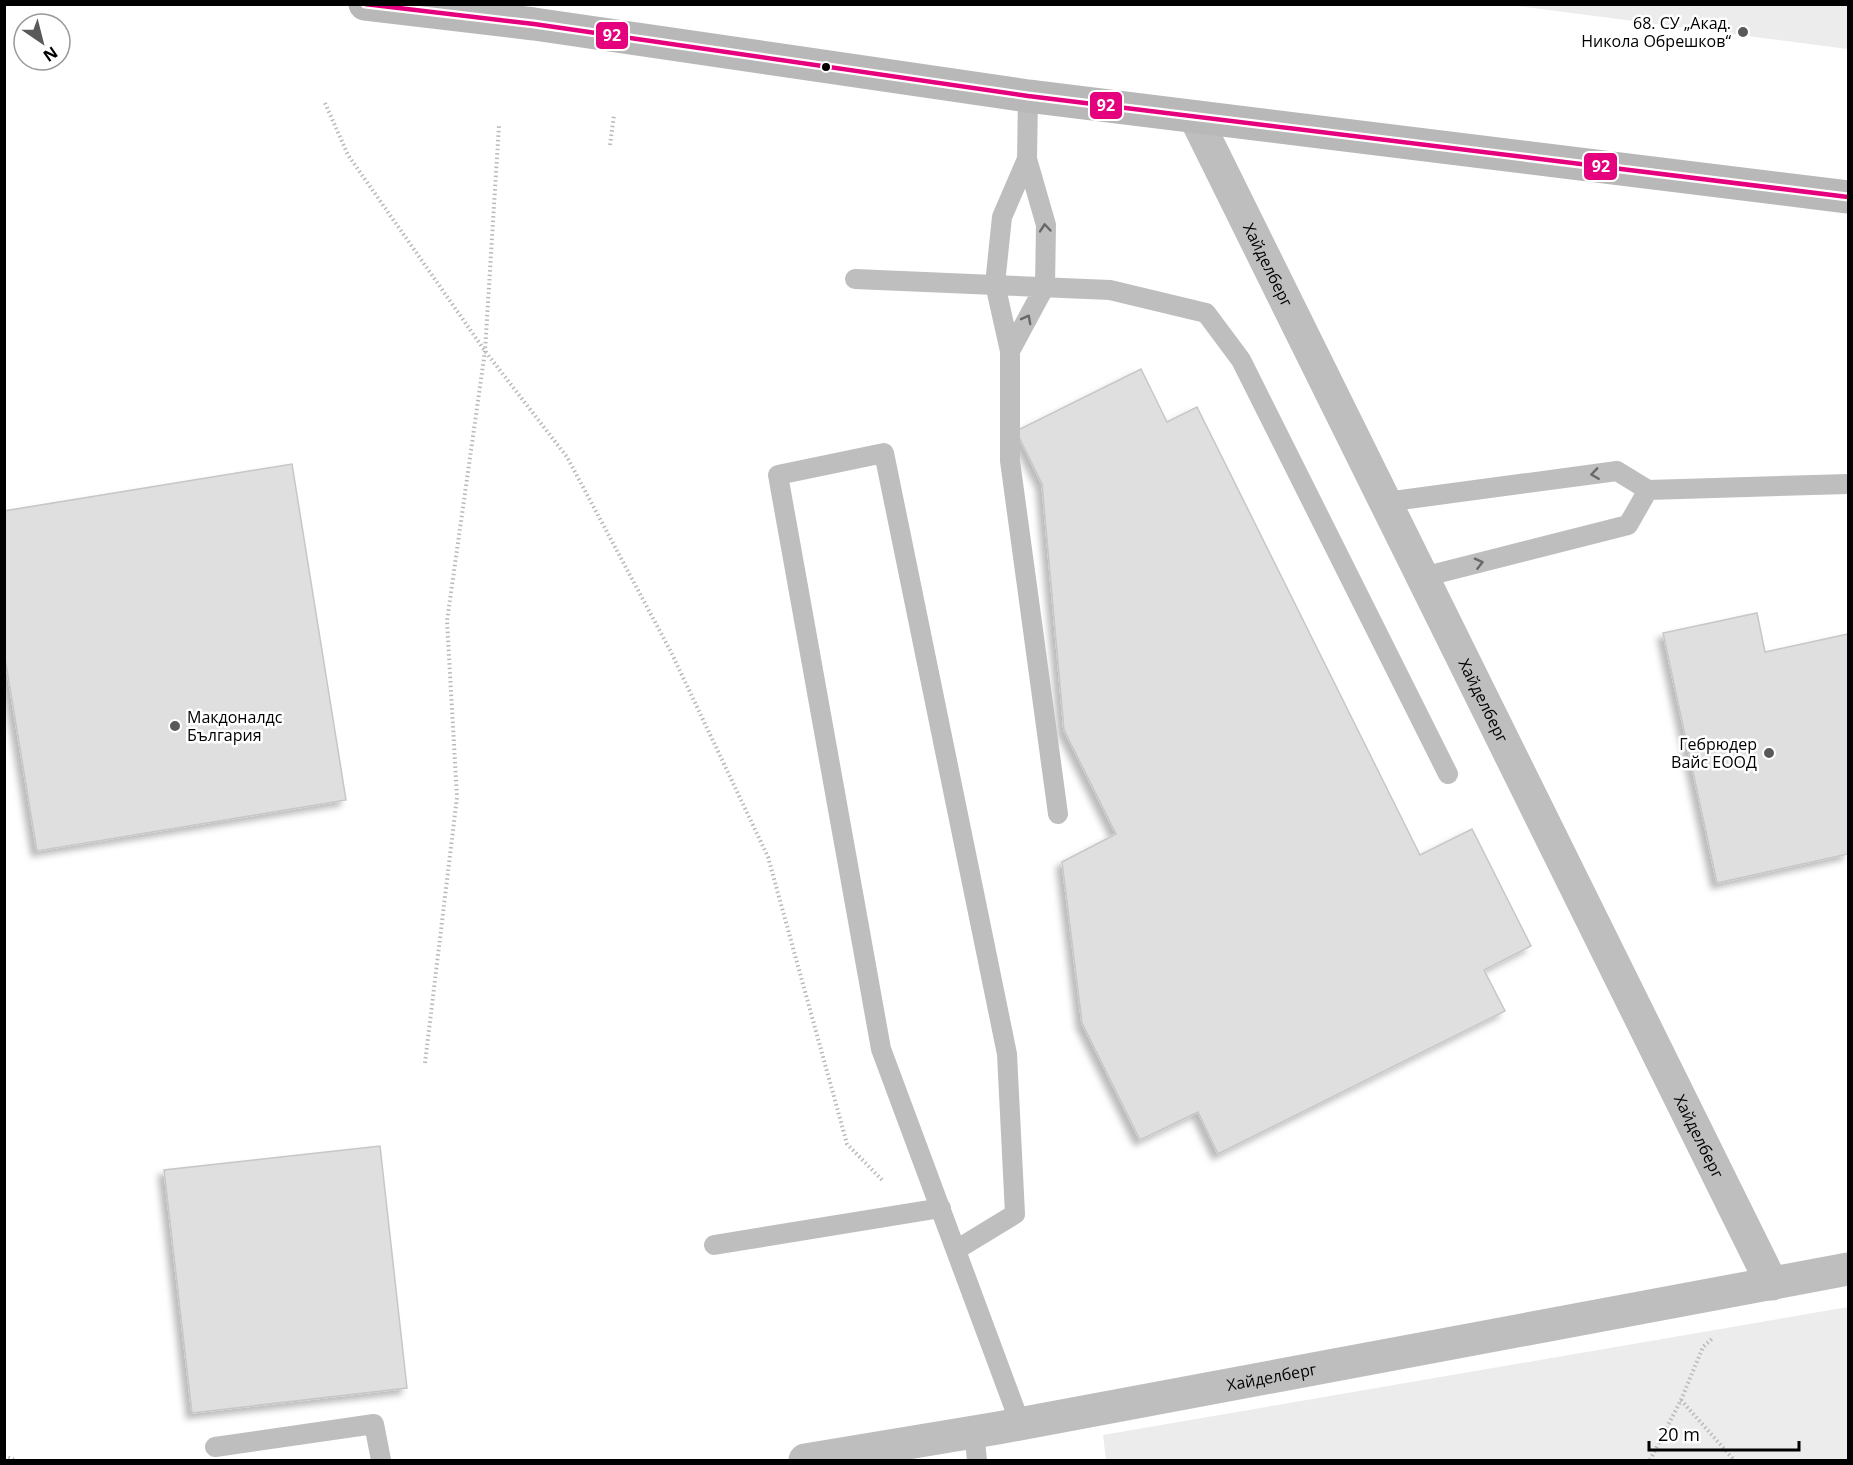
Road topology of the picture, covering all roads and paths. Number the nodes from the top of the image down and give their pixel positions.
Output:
1 (365, 4) edge
2 (535, 14) edge
3 (1028, 96) junction
4 (325, 103) dead end
5 (614, 115) dead end
6 (1195, 117) junction
7 (499, 124) dead end
8 (610, 144) dead end
9 (1027, 159) junction
10 (1848, 197) edge
11 (855, 279) dead end
12 (995, 284) junction
13 (1045, 286) junction
14 (485, 351) junction
15 (1010, 351) junction
16 (1848, 484) edge
17 (1648, 490) junction
18 (1386, 502) junction
19 (1423, 577) junction
20 (1448, 774) dead end
21 (1058, 814) dead end
22 (425, 1063) dead end
23 (940, 1208) junction
24 (913, 1212) junction
25 (714, 1245) dead end
26 (956, 1250) junction
27 (1848, 1269) edge
28 (1772, 1284) junction
29 (1720, 1331) dead end
30 (1681, 1400) junction
31 (1020, 1423) junction
32 (975, 1446) edge
33 (215, 1447) dead end
34 (4, 1456) edge
35 (15, 1461) edge
36 (381, 1461) edge
37 (805, 1461) edge
38 (1650, 1461) edge
39 (1734, 1461) edge

1 - 2 main road
2 - 3 main road
3 - 6 main road
3 - 9 lane
4 - 14 path
5 - 8 path
6 - 10 main road
6 - 18 street, Хайделберг
7 - 14 path
9 - 12 lane
13 -> 9 lane
11 - 12 lane
12 - 13 lane
12 - 15 lane
15 -> 13 lane
13 - 20 lane
14 - 22 path
14 - 24 path
15 - 21 lane
16 - 17 lane
17 -> 18 lane
19 -> 17 lane
18 - 19 street, Хайделберг
19 - 28 street, Хайделберг
23 - 24 lane
23 - 26 lane
23 - 26 lane
24 - 25 lane
26 - 31 lane
27 - 28 street, Хайделберг
28 - 31 street, Хайделберг
29 - 30 path
30 - 38 path
30 - 39 path
31 - 32 street, Хайделберг
32 - 37 street, Хайделберг
33 - 36 lane
34 - 35 path

